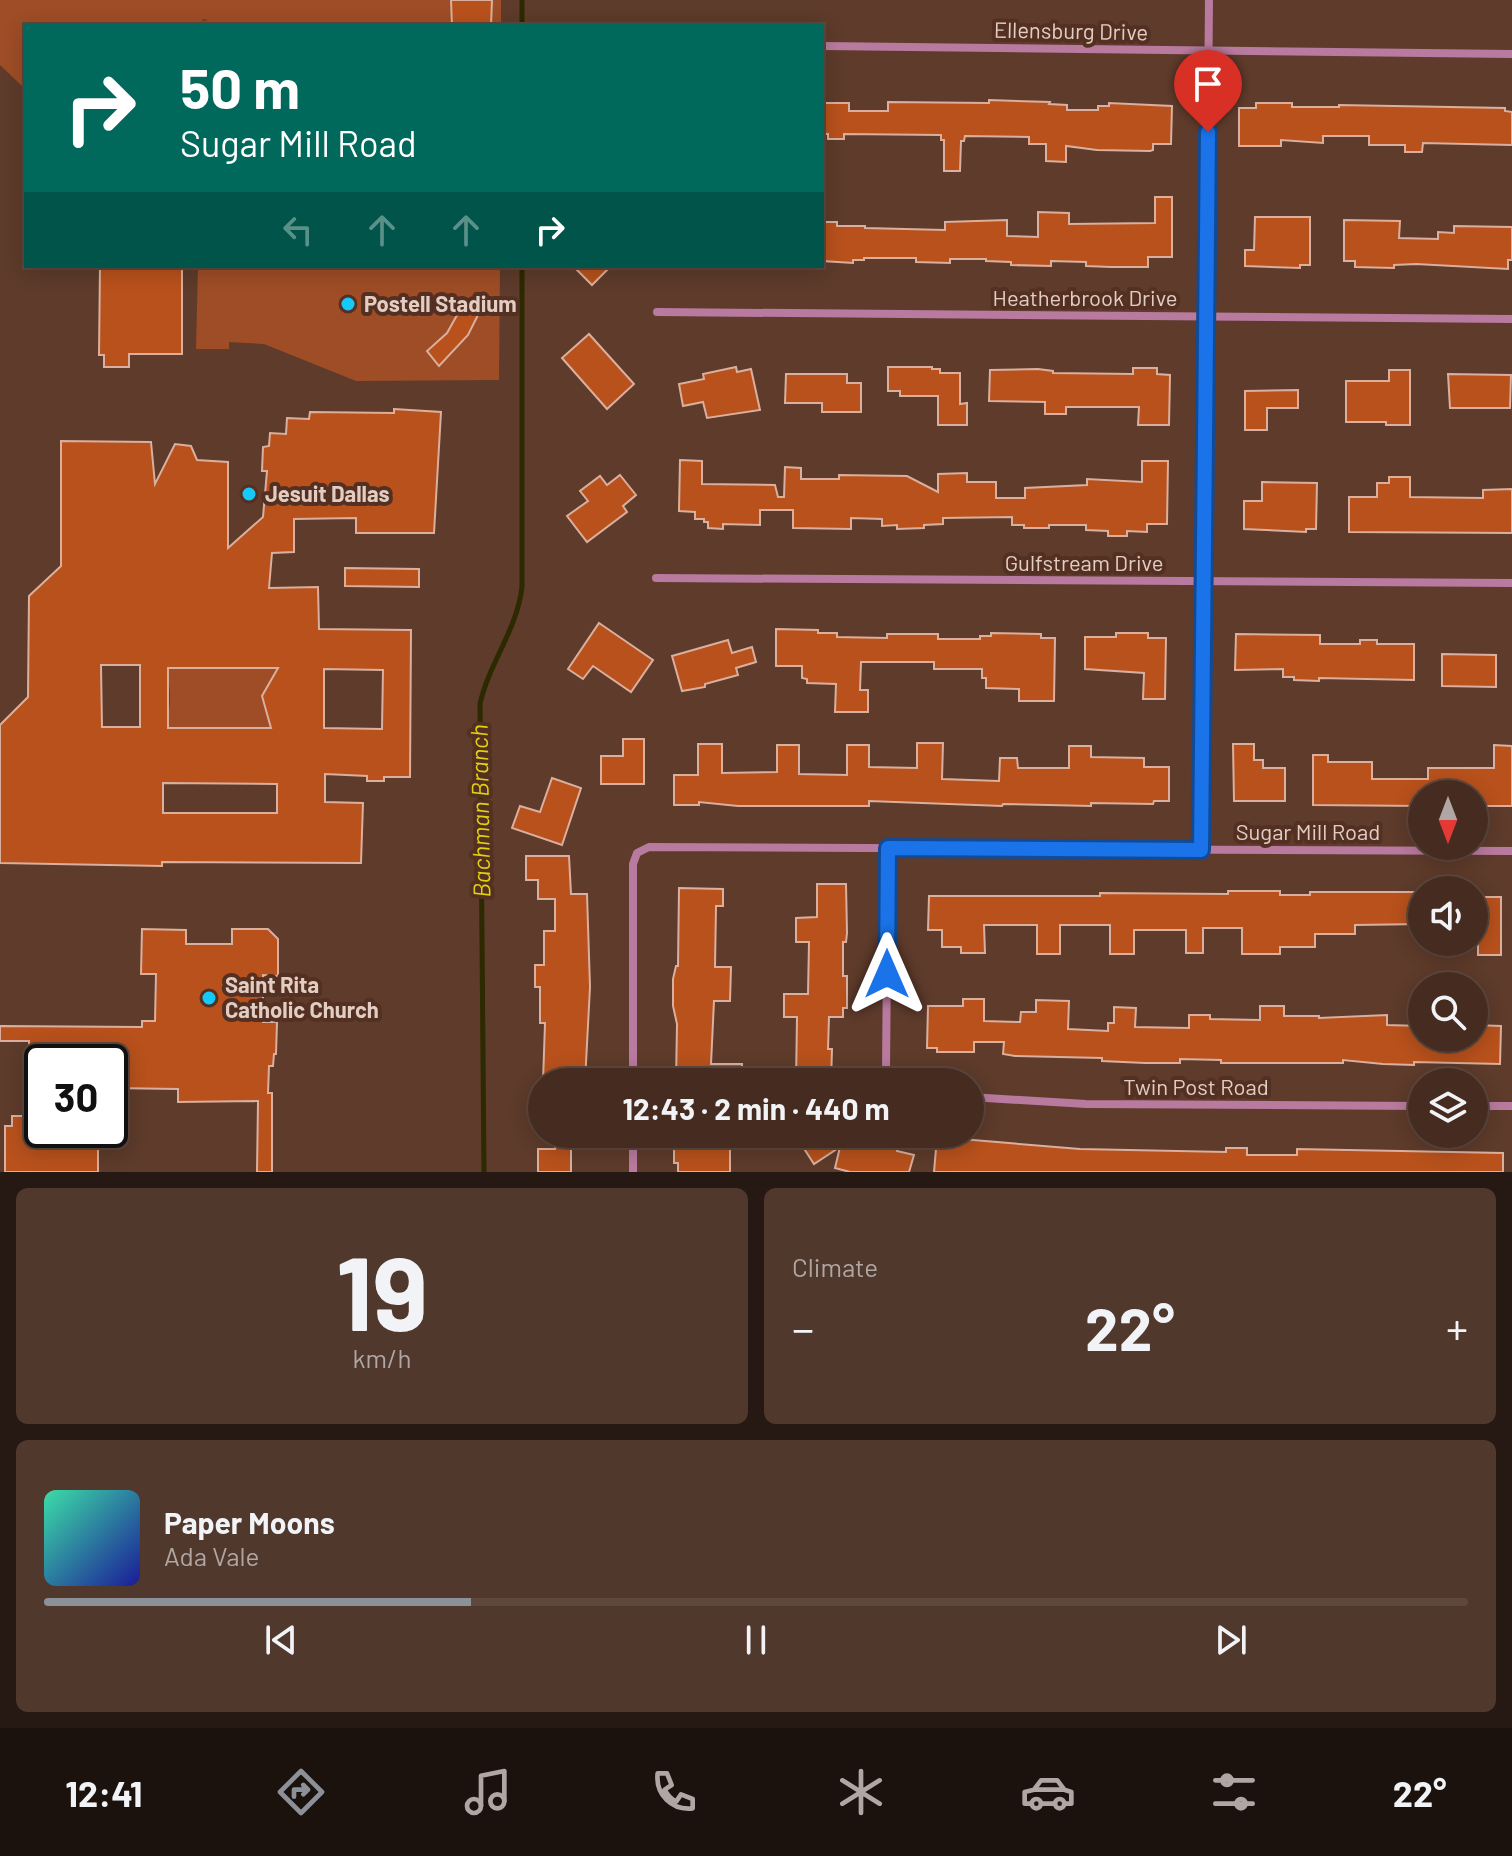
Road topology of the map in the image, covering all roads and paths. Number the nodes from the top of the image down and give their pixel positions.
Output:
1 (1209, 0) edge
2 (824, 46) edge
3 (1209, 51) junction
4 (1512, 54) edge
5 (657, 312) dead end
6 (1205, 317) junction
7 (1512, 319) edge
8 (656, 578) dead end
9 (1203, 582) junction
10 (1512, 583) edge
11 (888, 848) junction
12 (1201, 850) junction
13 (1512, 851) edge
14 (633, 1068) edge
15 (886, 1068) edge
16 (984, 1098) edge
17 (1408, 1106) edge
18 (1488, 1106) edge
19 (1512, 1106) edge
20 (633, 1148) edge
21 (633, 1172) edge

1 - 3 street
2 - 3 street, Ellensburg Drive
3 - 4 street, Ellensburg Drive
3 - 6 street
5 - 6 street, Heatherbrook Drive
6 - 7 street, Heatherbrook Drive
6 - 9 street
8 - 9 street, Gulfstream Drive
9 - 10 street, Gulfstream Drive
9 - 12 street
11 - 12 street, Sugar Mill Road
11 - 14 street, Sugar Mill Road
11 - 15 street
12 - 13 street, Sugar Mill Road
16 - 17 street, Twin Post Road
18 - 19 street
20 - 21 street

